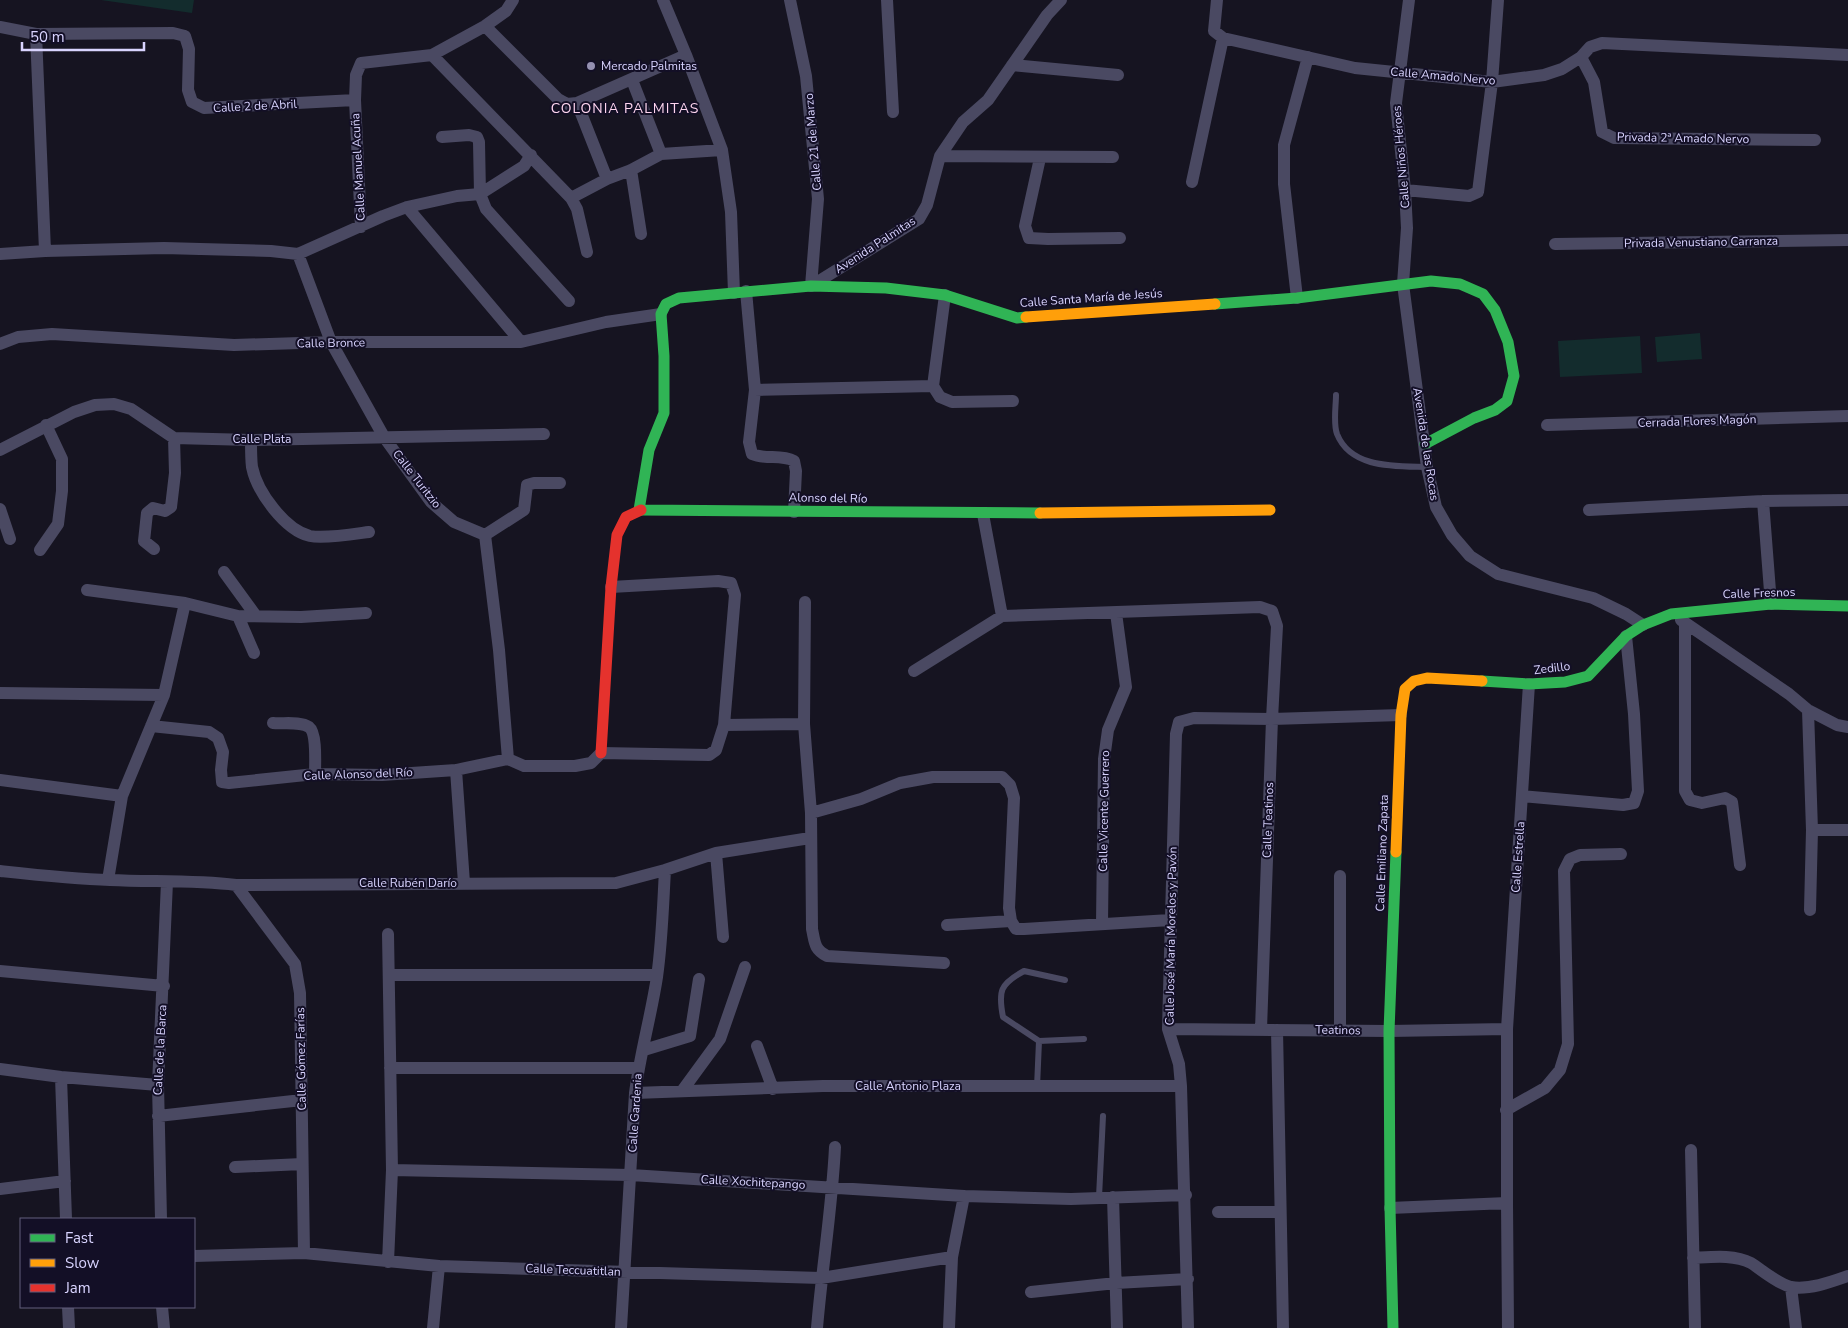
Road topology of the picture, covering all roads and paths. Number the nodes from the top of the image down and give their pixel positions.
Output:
1 (513, 0) edge
2 (663, 0) edge
3 (790, 0) edge
4 (887, 0) edge
5 (1061, 0) edge
6 (1216, 0) edge
7 (1409, 0) edge
8 (1498, 0) edge
9 (485, 26) junction
10 (0, 27) edge
11 (36, 34) junction
12 (1219, 34) junction
13 (432, 55) junction
14 (686, 55) junction
15 (1848, 55) edge
16 (1308, 57) junction
17 (1581, 57) junction
18 (1012, 66) junction
19 (1400, 73) junction
20 (1118, 75) dead end
21 (632, 80) junction
22 (1492, 82) junction
23 (355, 100) junction
24 (572, 104) junction
25 (893, 112) dead end
26 (442, 137) dead end
27 (1815, 140) dead end
28 (722, 150) junction
29 (661, 154) junction
30 (531, 155) junction
31 (940, 156) junction
32 (1113, 157) dead end
33 (1040, 158) junction
34 (631, 170) junction
35 (607, 179) junction
36 (1192, 182) dead end
37 (1405, 190) junction
38 (480, 194) junction
39 (571, 198) junction
40 (407, 207) junction
41 (361, 227) junction
42 (641, 234) dead end
43 (1120, 238) dead end
44 (1848, 240) edge
45 (1555, 244) dead end
46 (45, 251) junction
47 (587, 252) dead end
48 (0, 254) edge
49 (298, 254) junction
50 (1403, 284) junction
51 (812, 286) junction
52 (740, 292) junction
53 (945, 294) junction
54 (1297, 298) junction
55 (570, 301) dead end
56 (661, 314) junction
57 (331, 342) junction
58 (520, 342) junction
59 (0, 344) edge
60 (933, 386) junction
61 (755, 390) junction
62 (1336, 394) dead end
63 (1013, 401) dead end
64 (1848, 416) edge
65 (46, 425) junction
66 (1547, 425) dead end
67 (544, 434) dead end
68 (384, 437) junction
69 (174, 438) junction
70 (251, 440) junction
71 (1425, 444) junction
72 (0, 450) edge
73 (1428, 467) junction
74 (560, 483) dead end
75 (1848, 500) edge
76 (1763, 502) junction
77 (0, 509) edge
78 (639, 510) junction
79 (1270, 510) dead end
80 (1589, 510) dead end
81 (794, 512) junction
82 (983, 514) junction
83 (369, 532) dead end
84 (485, 535) junction
85 (10, 539) dead end
86 (154, 549) dead end
87 (40, 550) dead end
88 (224, 572) dead end
89 (611, 587) junction
90 (87, 590) dead end
91 (805, 602) dead end
92 (185, 603) junction
93 (1772, 604) junction
94 (1848, 606) edge
95 (1116, 613) junction
96 (366, 614) dead end
97 (1671, 614) junction
98 (238, 616) junction
99 (256, 616) junction
100 (1002, 616) junction
101 (1685, 623) junction
102 (1643, 625) junction
103 (1626, 636) junction
104 (254, 653) dead end
105 (914, 671) dead end
106 (1414, 681) joint
107 (1528, 684) junction
108 (0, 693) edge
109 (164, 695) junction
110 (1808, 710) junction
111 (1401, 715) junction
112 (1272, 719) junction
113 (272, 723) dead end
114 (804, 724) junction
115 (724, 725) junction
116 (151, 726) junction
117 (1848, 727) edge
118 (602, 753) junction
119 (508, 759) junction
120 (456, 770) junction
121 (315, 774) junction
122 (0, 780) edge
123 (122, 796) junction
124 (1522, 796) junction
125 (811, 813) junction
126 (1812, 830) junction
127 (1848, 830) edge
128 (810, 838) junction
129 (716, 853) junction
130 (1621, 854) dead end
131 (1740, 866) dead end
132 (666, 870) junction
133 (0, 871) edge
134 (1340, 876) dead end
135 (108, 880) junction
136 (167, 882) junction
137 (464, 883) junction
138 (236, 884) junction
139 (1810, 910) dead end
140 (1170, 920) junction
141 (1011, 921) junction
142 (1102, 924) junction
143 (947, 925) dead end
144 (388, 934) dead end
145 (723, 936) dead end
146 (944, 962) dead end
147 (745, 967) dead end
148 (0, 971) edge
149 (389, 975) junction
150 (657, 975) junction
151 (698, 979) dead end
152 (1065, 980) dead end
153 (164, 986) junction
154 (1168, 1029) junction
155 (1261, 1029) junction
156 (1507, 1029) junction
157 (1277, 1030) junction
158 (1340, 1030) junction
159 (1389, 1031) junction
160 (1084, 1039) dead end
161 (1039, 1040) junction
162 (758, 1046) dead end
163 (644, 1050) junction
164 (390, 1068) junction
165 (638, 1068) junction
166 (0, 1069) edge
167 (61, 1077) junction
168 (158, 1085) junction
169 (1181, 1086) junction
170 (1037, 1087) junction
171 (773, 1089) junction
172 (682, 1091) junction
173 (635, 1093) junction
174 (302, 1100) junction
175 (1506, 1110) junction
176 (158, 1116) junction
177 (1103, 1116) dead end
178 (835, 1147) dead end
179 (1691, 1150) dead end
180 (302, 1164) junction
181 (234, 1167) dead end
182 (392, 1170) junction
183 (631, 1175) junction
184 (66, 1181) junction
185 (833, 1186) junction
186 (0, 1189) edge
187 (1186, 1195) junction
188 (964, 1196) junction
189 (1099, 1197) junction
190 (1113, 1197) junction
191 (1507, 1203) junction
192 (1390, 1208) junction
193 (1218, 1212) dead end
194 (1280, 1212) junction
195 (66, 1218) edge
196 (162, 1218) edge
197 (304, 1253) junction
198 (195, 1256) edge
199 (952, 1258) junction
200 (1693, 1258) junction
201 (388, 1262) junction
202 (439, 1266) junction
203 (625, 1271) junction
204 (1848, 1276) edge
205 (821, 1278) junction
206 (1188, 1279) junction
207 (1116, 1283) junction
208 (1791, 1287) junction
209 (1031, 1292) dead end
210 (68, 1308) edge
211 (162, 1308) edge
212 (1695, 1327) dead end
213 (69, 1328) edge
214 (164, 1328) edge
215 (433, 1328) edge
216 (621, 1328) edge
217 (817, 1328) edge
218 (950, 1328) edge
219 (1116, 1328) edge
220 (1188, 1328) edge
221 (1283, 1328) edge
222 (1393, 1328) edge
223 (1508, 1328) edge
224 (1796, 1328) edge

1 - 9 street, Calle Manuel Acuña
2 - 14 street
3 - 51 street, Calle 21 de Marzo
4 - 25 street
5 - 18 street, Avenida Palmitas
6 - 12 street
7 - 19 street, Calle Niños Héroes
8 - 22 street
9 - 13 street, Calle Manuel Acuña
9 - 24 street
10 - 11 street
11 - 23 street, Calle 2 de Abril
11 - 46 street
12 - 16 street, Calle Amado Nervo
12 - 36 street
13 - 23 street, Calle Manuel Acuña
13 - 30 street
14 - 21 street
14 - 28 street
15 - 17 street, Calle Amado Nervo
16 - 19 street, Calle Amado Nervo
16 - 54 street
17 - 22 street, Calle Amado Nervo
17 - 27 street, Privada 2ª Amado Nervo
18 - 20 street
18 - 31 street, Avenida Palmitas
19 - 22 street, Calle Amado Nervo
19 - 37 street, Calle Niños Héroes
21 - 24 street
21 - 29 street
22 - 37 street
23 - 41 street, Calle Manuel Acuña
24 - 35 street
26 - 38 street
28 - 29 street
28 - 52 street
29 - 34 street
30 - 38 street
30 - 39 street
31 - 33 street
31 - 51 street, Avenida Palmitas
32 - 33 street
33 - 43 street
34 - 35 street
34 - 42 street
35 - 39 street
37 - 50 street, Calle Niños Héroes
38 - 40 street
38 - 55 street
39 - 47 street
40 - 41 street
40 - 58 street
41 - 49 street, Calle Manuel Acuña
44 - 45 street, Privada Venustiano Carranza
46 - 48 street, Calle Manuel Acuña
46 - 49 street, Calle Manuel Acuña
49 - 57 street, Calle Turitzio
50 - 54 street, Calle Santa María de Jesús
50 - 71 street, Avenida de las Rocas
50 - 71 street, Calle Santa María de Jesús
51 - 52 street, Calle Santa María de Jesús
51 - 53 street, Calle Santa María de Jesús
52 - 56 street, Calle Santa María de Jesús
52 - 61 street
53 - 54 street, Calle Santa María de Jesús
53 - 60 street
56 - 58 street, Calle Bronce
56 - 78 street
57 - 58 street, Calle Bronce
57 - 59 street, Calle Bronce
57 - 68 street, Calle Turitzio
60 - 61 street
60 - 63 street
61 - 81 street
62 - 73 lane
64 - 66 street, Cerrada Flores Magón
65 - 69 street
65 - 72 street
65 - 87 street
67 - 68 street, Calle Plata
68 - 70 street, Calle Plata
68 - 84 street, Calle Turitzio
69 - 70 street, Calle Plata
69 - 86 street
70 - 83 street
71 - 73 street, Avenida de las Rocas
73 - 102 street, Avenida de las Rocas
74 - 84 street
75 - 76 street
76 - 80 street
76 - 93 street
77 - 85 street
78 - 81 street, Alonso del Río
78 - 89 street
79 - 82 street, Alonso del Río
81 - 82 street, Alonso del Río
82 - 100 street
84 - 119 street
88 - 99 street
89 - 115 street
89 - 118 street
90 - 92 street
91 - 114 street
92 - 98 street
92 - 109 street
93 - 94 street, Calle Fresnos
93 - 97 street, Calle Fresnos
95 - 100 street
95 - 112 street, Calle Teatinos
95 - 142 street, Calle Vicente Guerrero
96 - 99 street
97 - 101 street
97 - 102 street, Zedillo
98 - 99 street
98 - 104 street
100 - 105 street
101 - 110 street
101 - 131 street
102 - 103 street, Zedillo
103 - 107 street, Zedillo
103 - 124 street
106 - 107 street, Zedillo
106 - 111 street, Calle Emiliano Zapata
107 - 124 street, Calle Estrella
108 - 109 street
109 - 116 street
110 - 117 street
110 - 126 street
111 - 112 street
111 - 159 street, Calle Emiliano Zapata
112 - 140 street, Calle José María Morelos y Pavón
112 - 155 street, Calle Teatinos
113 - 121 street
114 - 115 street
114 - 125 street
115 - 118 street
116 - 121 street, Calle Alonso del Río
116 - 123 street
118 - 119 street, Calle Alonso del Río
119 - 120 street, Calle Alonso del Río
120 - 121 street, Calle Alonso del Río
120 - 137 street
122 - 123 street
123 - 135 street
124 - 156 street, Calle Estrella
125 - 128 street
125 - 141 street
126 - 127 street
126 - 139 street
128 - 129 street, Calle Rubén Darío
128 - 146 street
129 - 132 street, Calle Rubén Darío
129 - 145 street
130 - 175 street
132 - 137 street, Calle Rubén Darío
132 - 150 street, Calle Gardenia
133 - 135 street, Calle Rubén Darío
134 - 158 street
135 - 136 street, Calle Rubén Darío
136 - 138 street, Calle Rubén Darío
136 - 153 street, Calle de la Barca
137 - 138 street, Calle Rubén Darío
138 - 174 street, Calle Gómez Farías
140 - 142 street
140 - 154 street, Calle José María Morelos y Pavón
141 - 142 street
141 - 143 street
144 - 149 street
147 - 172 street
148 - 153 street
149 - 150 street
149 - 164 street
150 - 163 street, Calle Gardenia
151 - 163 street
152 - 161 lane
153 - 168 street, Calle de la Barca
154 - 155 street, Teatinos
154 - 169 street, Calle José María Morelos y Pavón
155 - 157 street, Teatinos
156 - 159 street, Teatinos
156 - 175 street, Calle Estrella
157 - 158 street, Teatinos
157 - 194 street
158 - 159 street, Teatinos
159 - 192 street, Calle Emiliano Zapata
160 - 161 lane
161 - 170 lane
162 - 171 street
163 - 165 street, Calle Gardenia
164 - 165 street
164 - 182 street
165 - 173 street, Calle Gardenia
166 - 167 street
167 - 168 street
167 - 184 street
168 - 176 street, Calle de la Barca
169 - 170 street, Calle Antonio Plaza
169 - 187 street, Calle José María Morelos y Pavón
170 - 171 street, Calle Antonio Plaza
171 - 172 street, Calle Antonio Plaza
172 - 173 street, Calle Antonio Plaza
173 - 183 street, Calle Gardenia
174 - 176 street
174 - 180 street, Calle Gómez Farías
175 - 191 street, Calle Estrella
176 - 196 street, Calle de la Barca
177 - 189 lane
178 - 185 street
179 - 200 street
180 - 181 street
180 - 197 street, Calle Gómez Farías
182 - 183 street, Calle Xochitepango
182 - 201 street
183 - 185 street, Calle Xochitepango
183 - 203 street, Calle Gardenia
184 - 186 street
184 - 195 street
185 - 188 street, Calle Xochitepango
185 - 205 street
187 - 190 street, Calle Xochitepango
187 - 206 street, Calle José María Morelos y Pavón
188 - 189 street, Calle Xochitepango
188 - 199 street
189 - 190 street, Calle Xochitepango
190 - 207 street
191 - 192 street
191 - 223 street, Calle Estrella
192 - 222 street, Calle Emiliano Zapata
193 - 194 street
194 - 221 street
197 - 198 street, Calle Teccuatitlan
197 - 201 street, Calle Teccuatitlan
199 - 205 street, Calle Teccuatitlan
199 - 218 street
200 - 208 street
200 - 212 street
201 - 202 street, Calle Teccuatitlan
202 - 203 street, Calle Teccuatitlan
202 - 215 street
203 - 205 street, Calle Teccuatitlan
203 - 216 street, Calle Gardenia
204 - 208 street
205 - 217 street
206 - 207 street
206 - 220 street, Calle José María Morelos y Pavón
207 - 209 street
207 - 219 street
208 - 224 street
210 - 213 street
211 - 214 street

